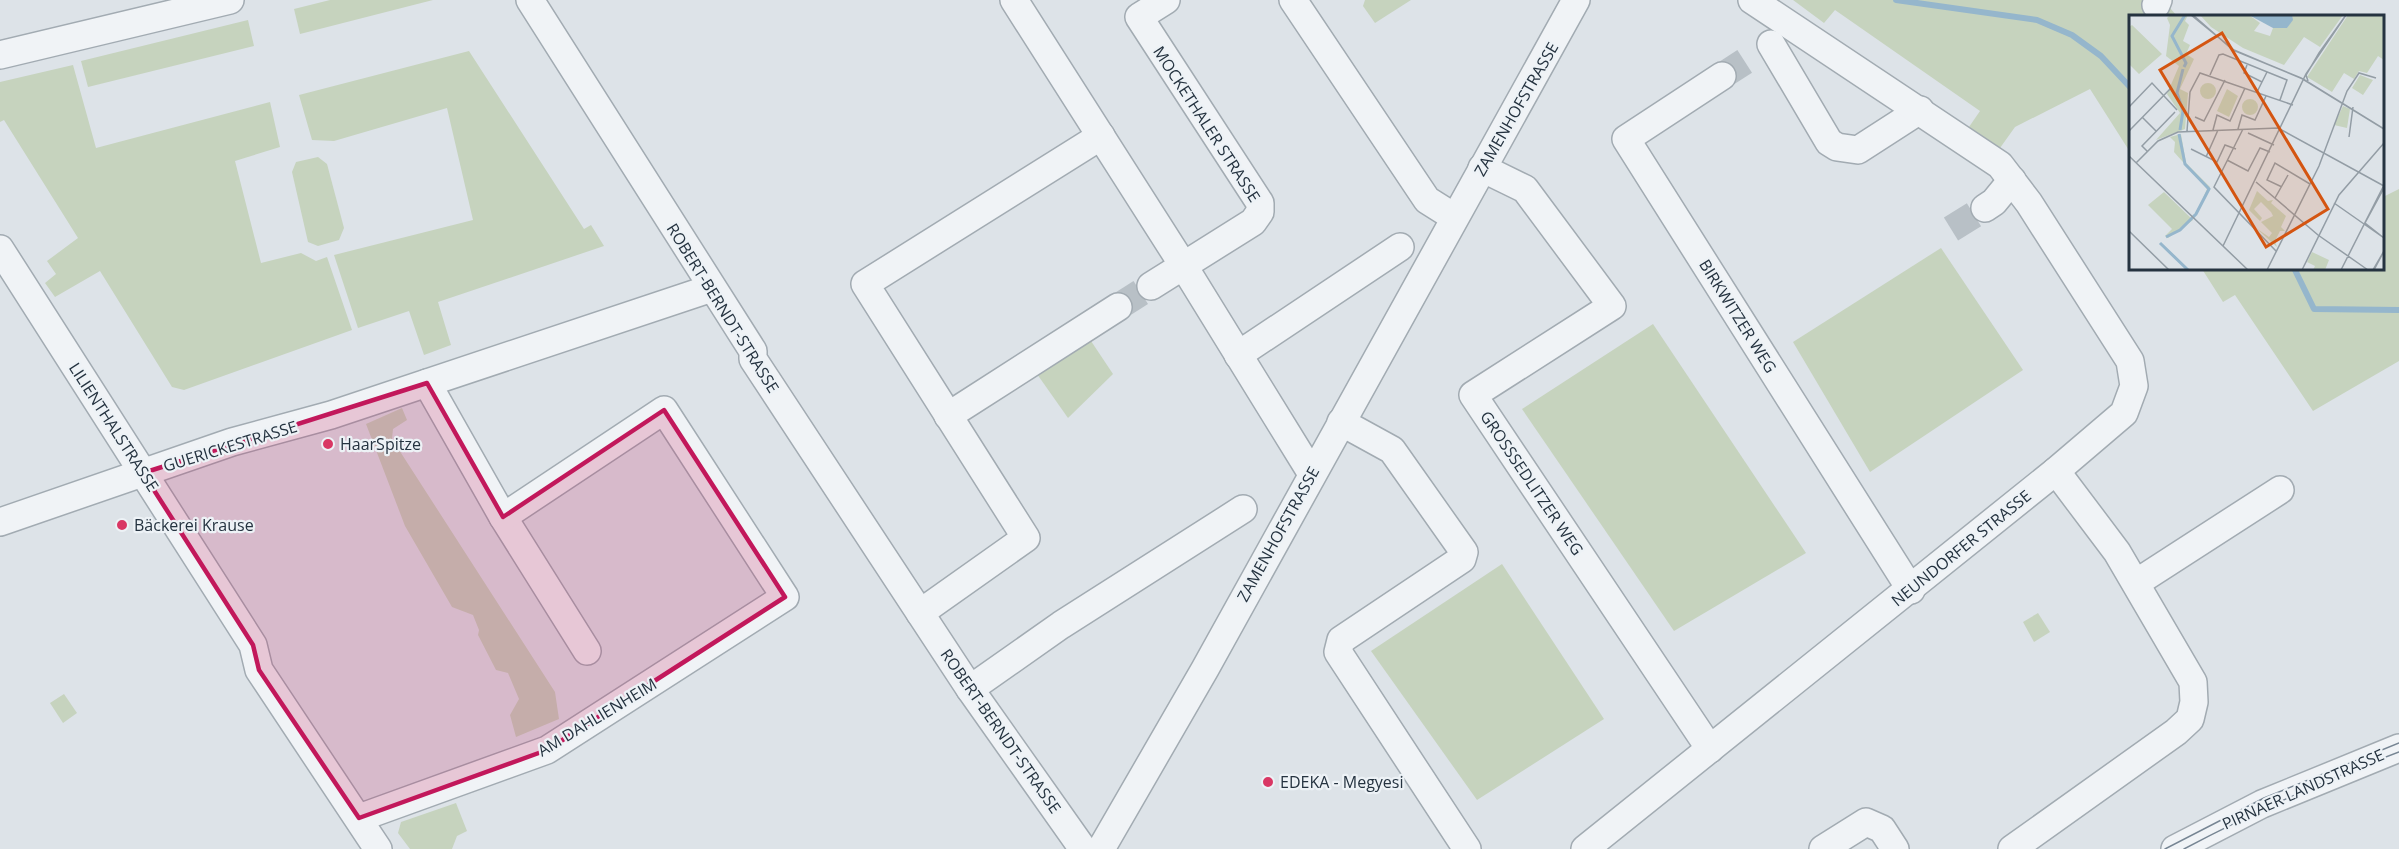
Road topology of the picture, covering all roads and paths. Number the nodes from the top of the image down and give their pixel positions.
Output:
1 (230, 0) edge
2 (530, 0) edge
3 (1014, 0) edge
4 (1166, 0) edge
5 (1293, 0) edge
6 (1576, 0) edge
7 (1752, 0) edge
8 (1770, 41) junction
9 (0, 55) edge
10 (1722, 76) tunnel mouth
11 (1920, 110) junction
12 (1101, 136) junction
13 (1482, 168) junction
14 (2012, 180) junction
15 (1985, 208) tunnel mouth
16 (1454, 217) junction
17 (1400, 247) dead end
18 (0, 249) edge
19 (1183, 265) junction
20 (1151, 286) tunnel mouth
21 (712, 288) junction
22 (1118, 308) tunnel mouth
23 (1238, 355) junction
24 (427, 383) junction
25 (948, 416) junction
26 (1341, 422) junction
27 (2056, 471) junction
28 (143, 473) junction
29 (1312, 474) junction
30 (2280, 490) dead end
31 (1243, 509) dead end
32 (503, 517) junction
33 (0, 522) edge
34 (2136, 583) junction
35 (1911, 590) junction
36 (920, 613) junction
37 (587, 651) dead end
38 (970, 688) junction
39 (2399, 748) edge
40 (1710, 749) junction
41 (359, 819) junction
42 (1599, 845) edge
43 (378, 849) edge
44 (1083, 849) edge
45 (1101, 849) edge
46 (1467, 849) edge
47 (1823, 849) edge
48 (1895, 849) edge
49 (2012, 849) edge
50 (2175, 849) edge

1 - 9 street
2 - 21 street, ROBERT-BERNDT-STRASSE
3 - 12 street
4 - 19 street, MOCKETHALER STRASSE
5 - 16 street
6 - 13 street, ZAMENHOFSTRASSE
7 - 8 street, NEUNDORFER STRASSE
8 - 11 street, NEUNDORFER STRASSE
8 - 11 street, NEUNDORFER STRASSE
10 - 35 street, BIRKWITZER WEG
11 - 14 street, NEUNDORFER STRASSE
12 - 19 street
12 - 25 street
13 - 16 street, ZAMENHOFSTRASSE
13 - 40 street, GROSSSEDLITZER WEG
14 - 15 street
14 - 27 street, NEUNDORFER STRASSE
16 - 26 street, ZAMENHOFSTRASSE
17 - 23 street
18 - 28 street, LILIENTHALSTRASSE
19 - 20 street, MOCKETHALER STRASSE
19 - 23 street
21 - 24 street, GUERICKESTRASSE
21 - 36 street, ROBERT-BERNDT-STRASSE
22 - 25 street
23 - 29 street
24 - 28 street, GUERICKESTRASSE
24 - 32 street
25 - 36 street
26 - 29 street, ZAMENHOFSTRASSE
26 - 46 street
27 - 34 street
27 - 35 street, NEUNDORFER STRASSE
28 - 33 street, GUERICKESTRASSE
28 - 41 street, LILIENTHALSTRASSE
29 - 45 street, ZAMENHOFSTRASSE
30 - 34 street
31 - 38 street
32 - 37 street
32 - 41 street, AM DAHLIENHEIM
34 - 49 street
35 - 40 street, NEUNDORFER STRASSE
36 - 38 street, ROBERT-BERNDT-STRASSE
38 - 44 street, ROBERT-BERNDT-STRASSE
39 - 50 street, PIRNAER LANDSTRASSE
40 - 42 street, NEUNDORFER STRASSE
41 - 43 street, LILIENTHALSTRASSE
47 - 48 street

